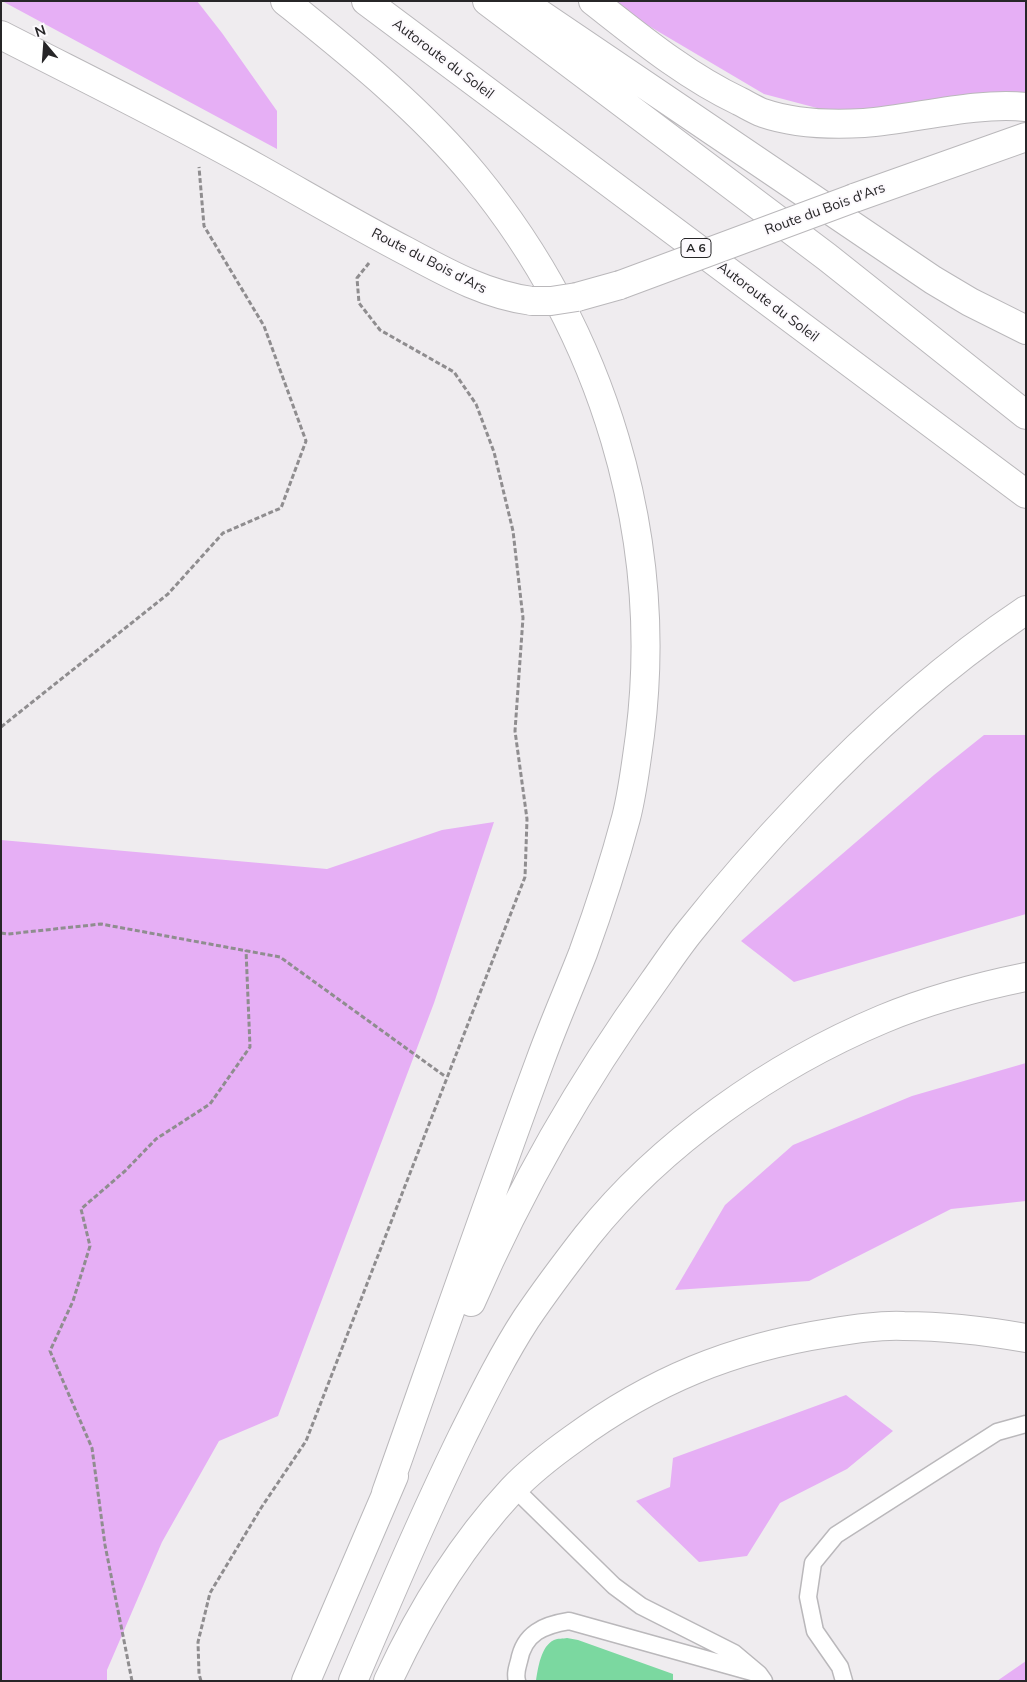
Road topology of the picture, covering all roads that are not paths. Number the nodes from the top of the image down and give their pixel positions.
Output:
1 (285, 1) edge
2 (366, 1) edge
3 (487, 1) edge
4 (520, 1) edge
5 (593, 1) edge
6 (1, 35) edge
7 (1026, 107) edge
8 (1026, 137) edge
9 (1026, 330) edge
10 (1026, 415) edge
11 (1026, 494) edge
12 (1026, 610) edge
13 (1026, 977) edge
14 (1026, 1338) edge
15 (1026, 1424) edge
16 (514, 1488) junction
17 (386, 1493) junction
18 (761, 1677) edge
19 (306, 1681) edge
20 (353, 1681) edge
21 (388, 1681) edge
22 (516, 1681) edge
23 (844, 1681) edge

1 - 17 main road
2 - 11 main road, Autoroute du Soleil / A 6
3 - 10 main road
4 - 9 main road
5 - 7 main road
6 - 8 main road, Route du Bois d'Ars, bridge
12 - 17 main road
13 - 20 main road
14 - 16 main road
15 - 23 lane
16 - 18 lane
16 - 21 main road
17 - 19 main road
18 - 22 lane

